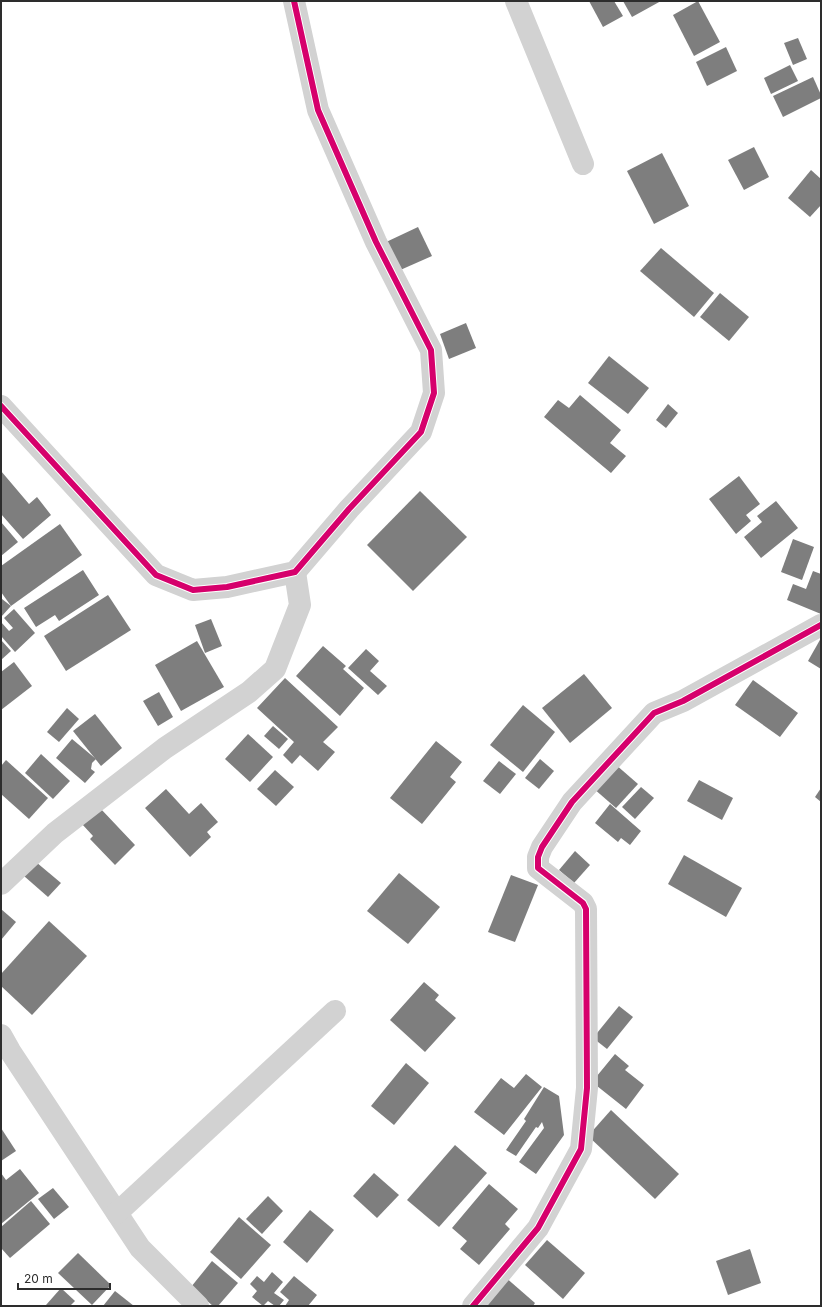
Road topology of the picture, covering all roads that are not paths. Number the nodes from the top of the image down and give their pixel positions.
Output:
1 (294, 1) edge
2 (516, 1) edge
3 (583, 164) dead end
4 (1, 406) edge
5 (295, 572) junction
6 (821, 625) edge
7 (1, 884) edge
8 (335, 1012) dead end
9 (4, 1048) edge
10 (117, 1213) junction
11 (198, 1306) edge
12 (473, 1306) edge

1 - 5 street
2 - 3 street
4 - 5 street
5 - 7 street
6 - 12 street
8 - 10 street
9 - 10 street
10 - 11 street

